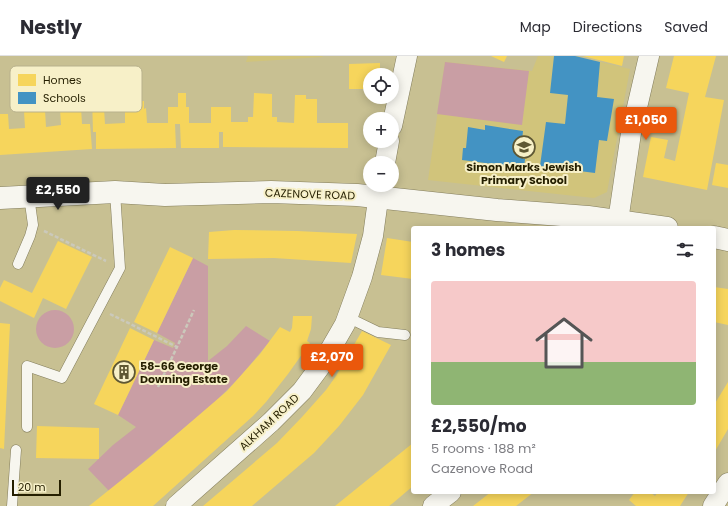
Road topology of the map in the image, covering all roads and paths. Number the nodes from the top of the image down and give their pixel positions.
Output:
1 (407, 56) edge
2 (649, 56) edge
3 (395, 112) edge
4 (363, 191) edge
5 (115, 192) junction
6 (379, 192) edge
7 (385, 192) edge
8 (29, 196) junction
9 (0, 198) edge
10 (618, 224) edge
11 (33, 225) junction
12 (642, 226) edge
13 (716, 237) edge
14 (728, 240) edge
15 (18, 264) dead end
16 (120, 268) junction
17 (99, 308) junction
18 (194, 310) dead end
19 (348, 317) junction
20 (405, 335) dead end
21 (177, 347) junction
22 (158, 387) dead end
23 (27, 427) dead end
24 (16, 450) dead end
25 (728, 483) edge
26 (448, 494) edge
27 (12, 506) edge
28 (176, 506) edge
29 (433, 506) edge
30 (713, 506) edge

1 - 3 street
2 - 10 street
4 - 5 street, CAZENOVE ROAD
5 - 8 street, CAZENOVE ROAD
5 - 16 lane
6 - 19 street, ALKHAM ROAD
7 - 10 street, CAZENOVE ROAD
8 - 9 street, CAZENOVE ROAD
8 - 11 lane
10 - 12 street, CAZENOVE ROAD
11 - 15 lane
11 - 16 path
13 - 14 street
16 - 17 lane
17 - 21 path
17 - 23 lane
18 - 21 path
19 - 20 lane
19 - 28 street, ALKHAM ROAD
21 - 22 path
24 - 27 lane
25 - 30 street
26 - 29 street

